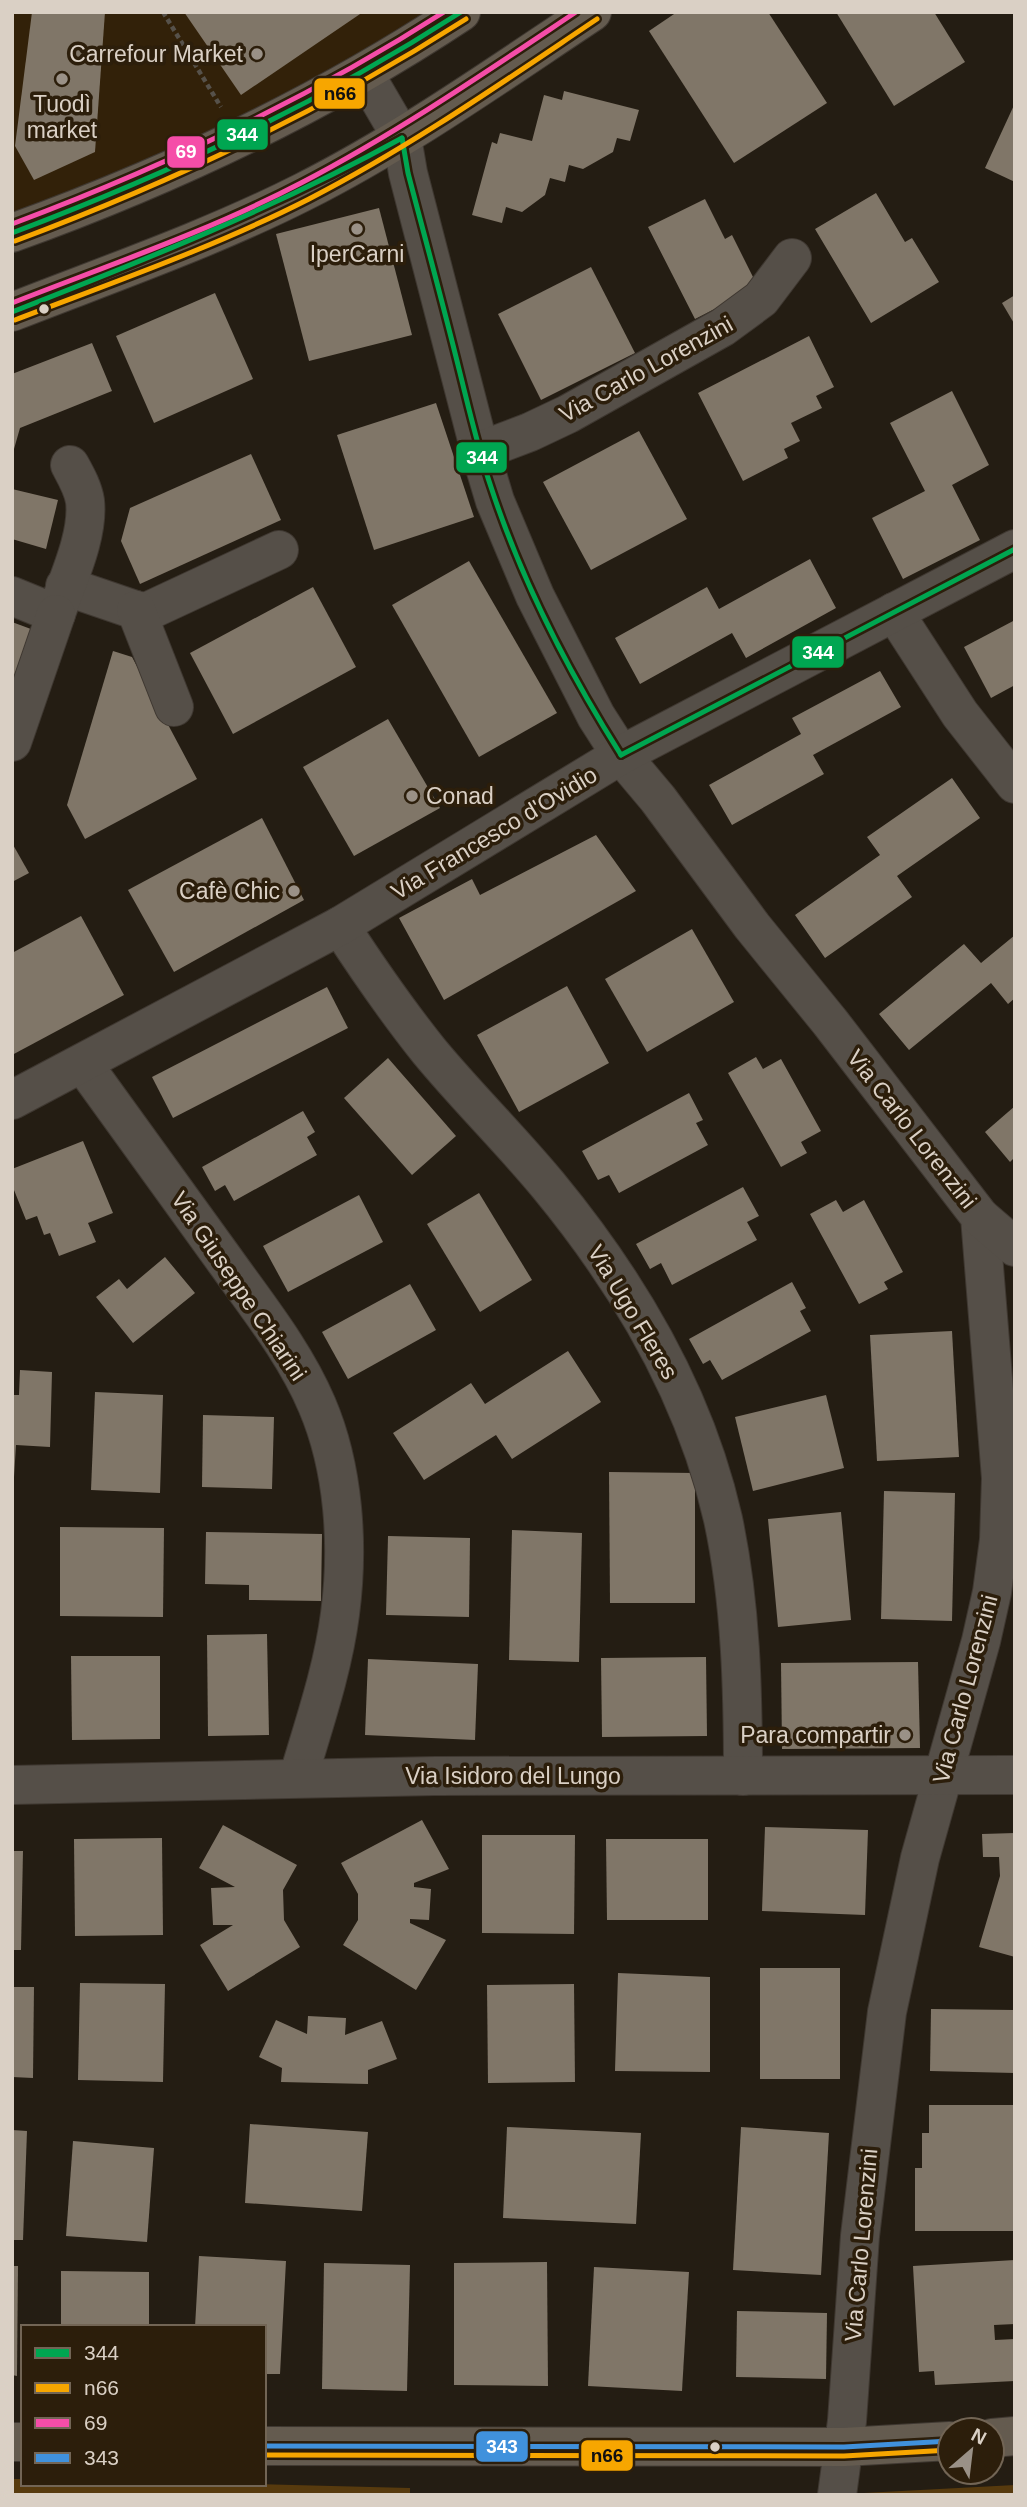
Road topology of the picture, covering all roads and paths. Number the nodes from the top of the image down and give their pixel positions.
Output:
1 (163, 12) edge
2 (461, 12) edge
3 (592, 12) edge
4 (364, 73) junction
5 (241, 138) junction
6 (402, 138) junction
7 (12, 233) edge
8 (792, 258) dead end
9 (12, 312) edge
10 (480, 451) junction
11 (70, 465) dead end
12 (1015, 549) edge
13 (279, 550) dead end
14 (12, 596) edge
15 (61, 600) junction
16 (136, 610) junction
17 (894, 612) junction
18 (174, 707) dead end
19 (12, 742) edge
20 (621, 755) junction
21 (1015, 784) edge
22 (340, 926) junction
23 (83, 1064) junction
24 (12, 1100) edge
25 (980, 1217) junction
26 (1015, 1247) edge
27 (1015, 1775) edge
28 (743, 1776) junction
29 (942, 1776) junction
30 (298, 1778) junction
31 (12, 1784) edge
32 (936, 2442) edge
33 (266, 2446) edge
34 (844, 2446) junction
35 (837, 2495) edge

1 - 5 path
2 - 4 main road
3 - 6 main road
4 - 5 main road
4 - 6 street, Via Carlo Lorenzini
5 - 7 main road
6 - 9 main road
6 - 10 street, Via Carlo Lorenzini
8 - 10 street, Via Carlo Lorenzini
10 - 20 street, Via Carlo Lorenzini
11 - 15 street
12 - 17 street, Via Francesco d'Ovidio
13 - 16 street
14 - 15 street
15 - 16 street
15 - 19 street
16 - 18 street
17 - 20 street, Via Francesco d'Ovidio
17 - 21 street
20 - 22 street, Via Francesco d'Ovidio
20 - 25 street, Via Carlo Lorenzini
22 - 23 street, Via Francesco d'Ovidio
22 - 28 street, Via Ugo Fleres
23 - 24 street, Via Francesco d'Ovidio
23 - 30 street, Via Giuseppe Chiarini
25 - 26 street
25 - 29 street, Via Carlo Lorenzini
27 - 29 street, Via Isidoro del Lungo
28 - 29 street, Via Isidoro del Lungo
28 - 30 street, Via Isidoro del Lungo
29 - 34 street, Via Carlo Lorenzini
30 - 31 street, Via Isidoro del Lungo
32 - 34 main road
33 - 34 main road
34 - 35 street, Via Carlo Lorenzini

